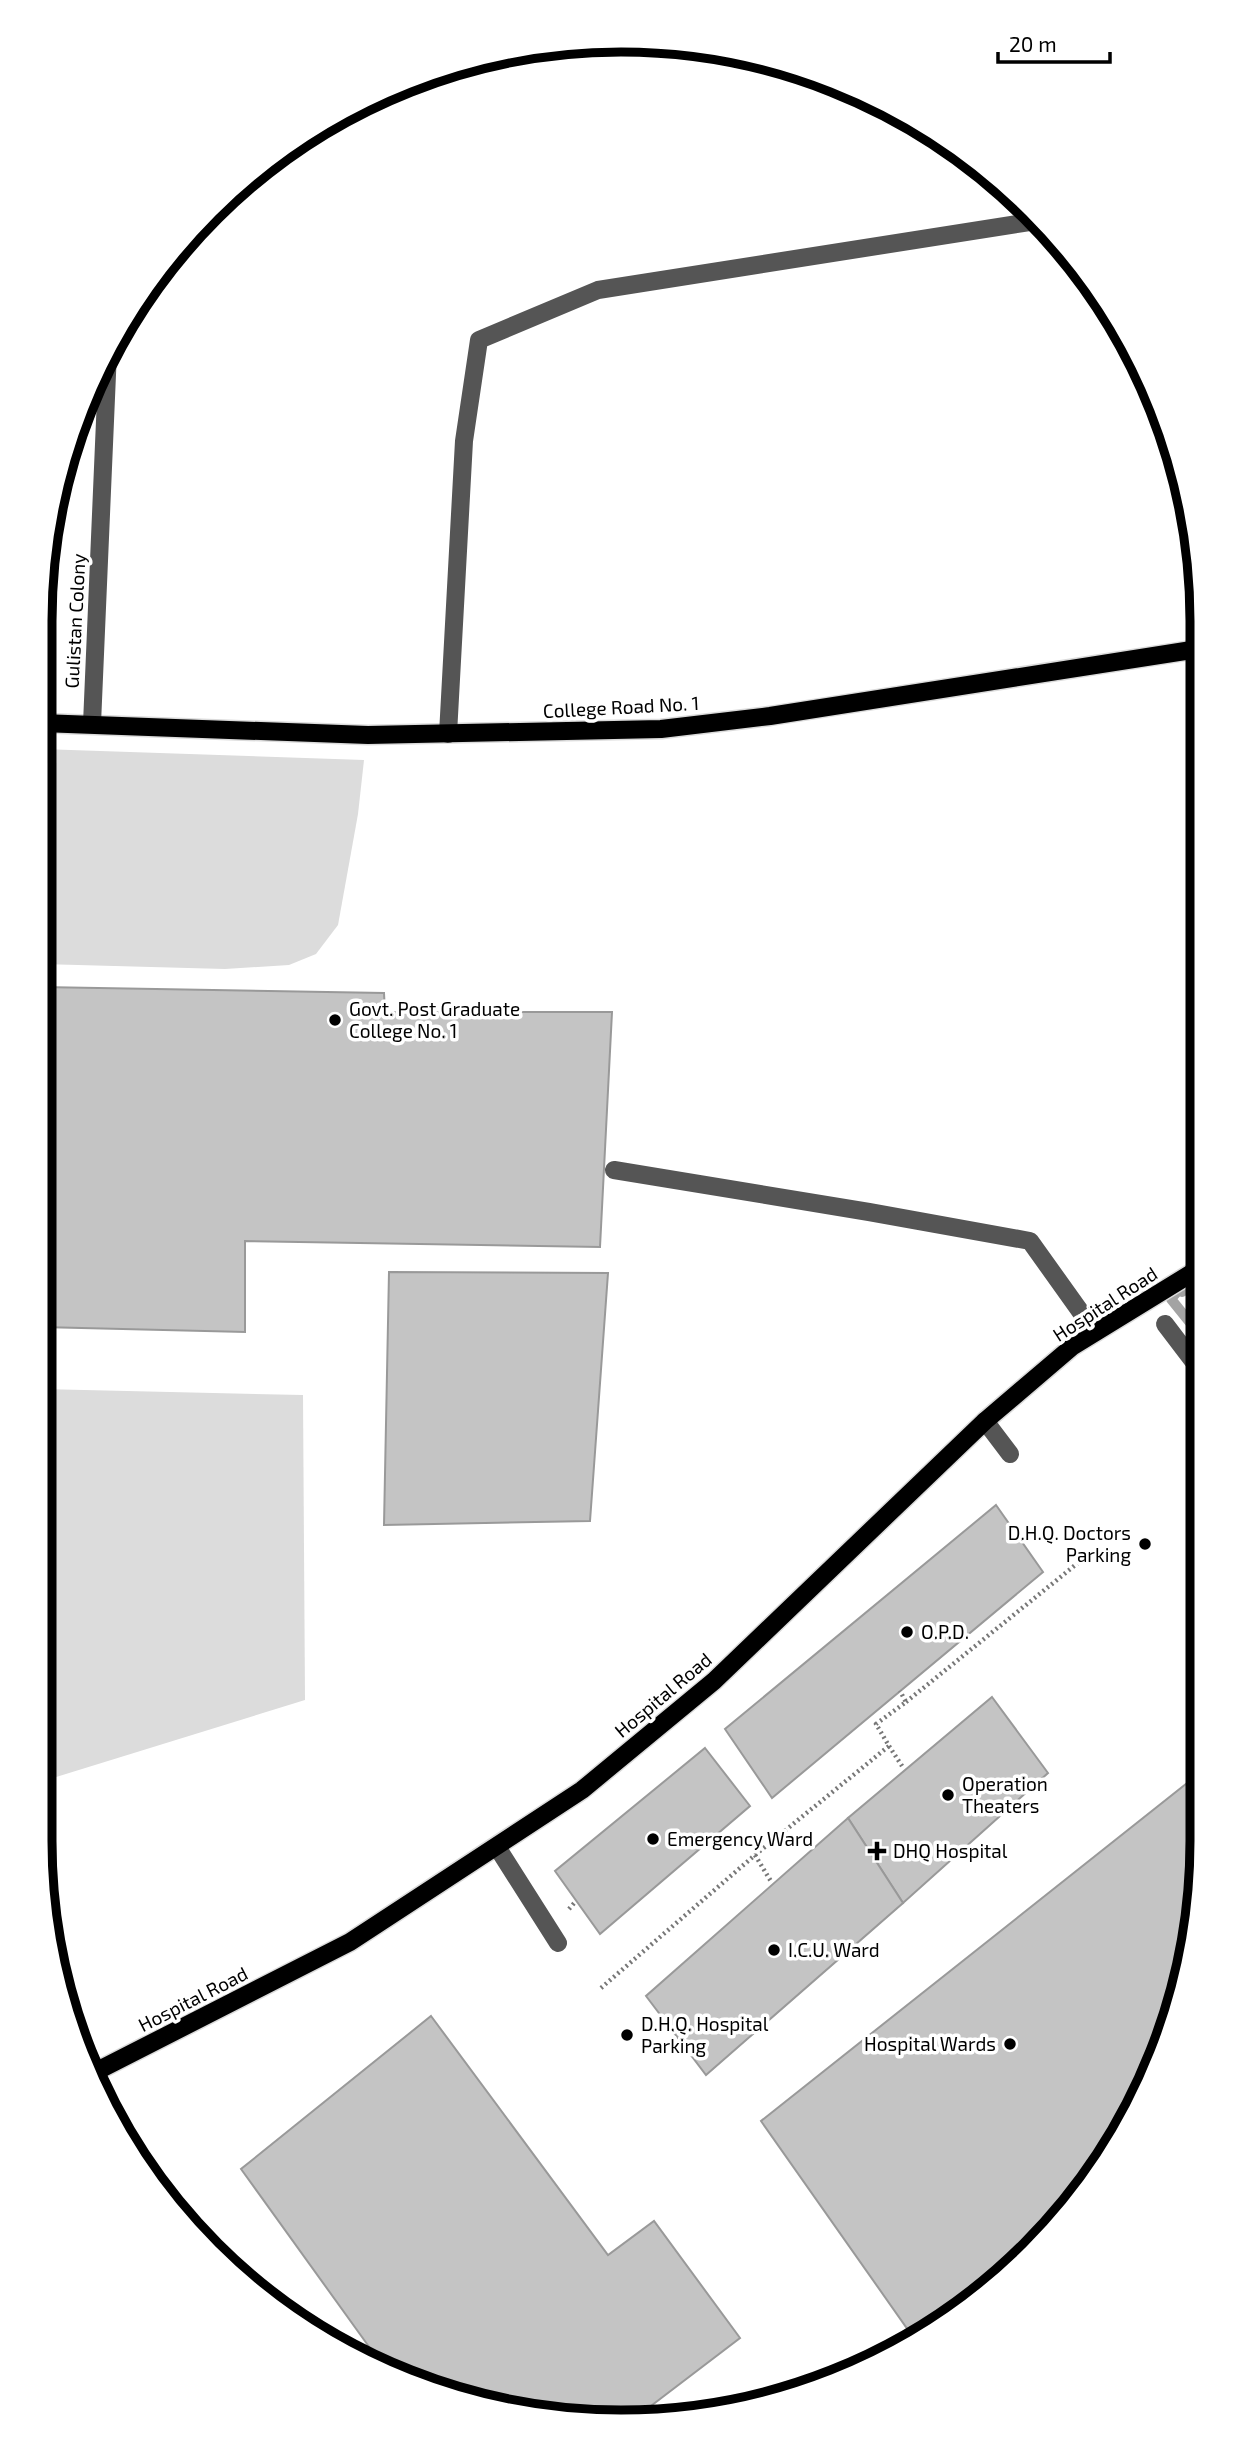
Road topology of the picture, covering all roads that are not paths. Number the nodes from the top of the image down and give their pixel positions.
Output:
1 (1027, 222) edge
2 (107, 380) edge
3 (1190, 650) edge
4 (52, 723) edge
5 (92, 724) junction
6 (447, 734) junction
7 (614, 1170) dead end
8 (1190, 1274) edge
9 (1166, 1324) dead end
10 (1095, 1332) junction
11 (1190, 1356) edge
12 (985, 1420) junction
13 (1010, 1454) dead end
14 (497, 1847) junction
15 (558, 1943) dead end
16 (101, 2069) edge

1 - 6 street
2 - 5 street, Gulistan Colony
3 - 6 main road, College Road No. 1
4 - 5 main road, College Road No. 1
5 - 6 main road, College Road No. 1
7 - 10 street
8 - 10 main road, Hospital Road
9 - 11 street
10 - 12 main road, Hospital Road
12 - 13 street
12 - 14 main road, Hospital Road
14 - 15 street
14 - 16 main road, Hospital Road

